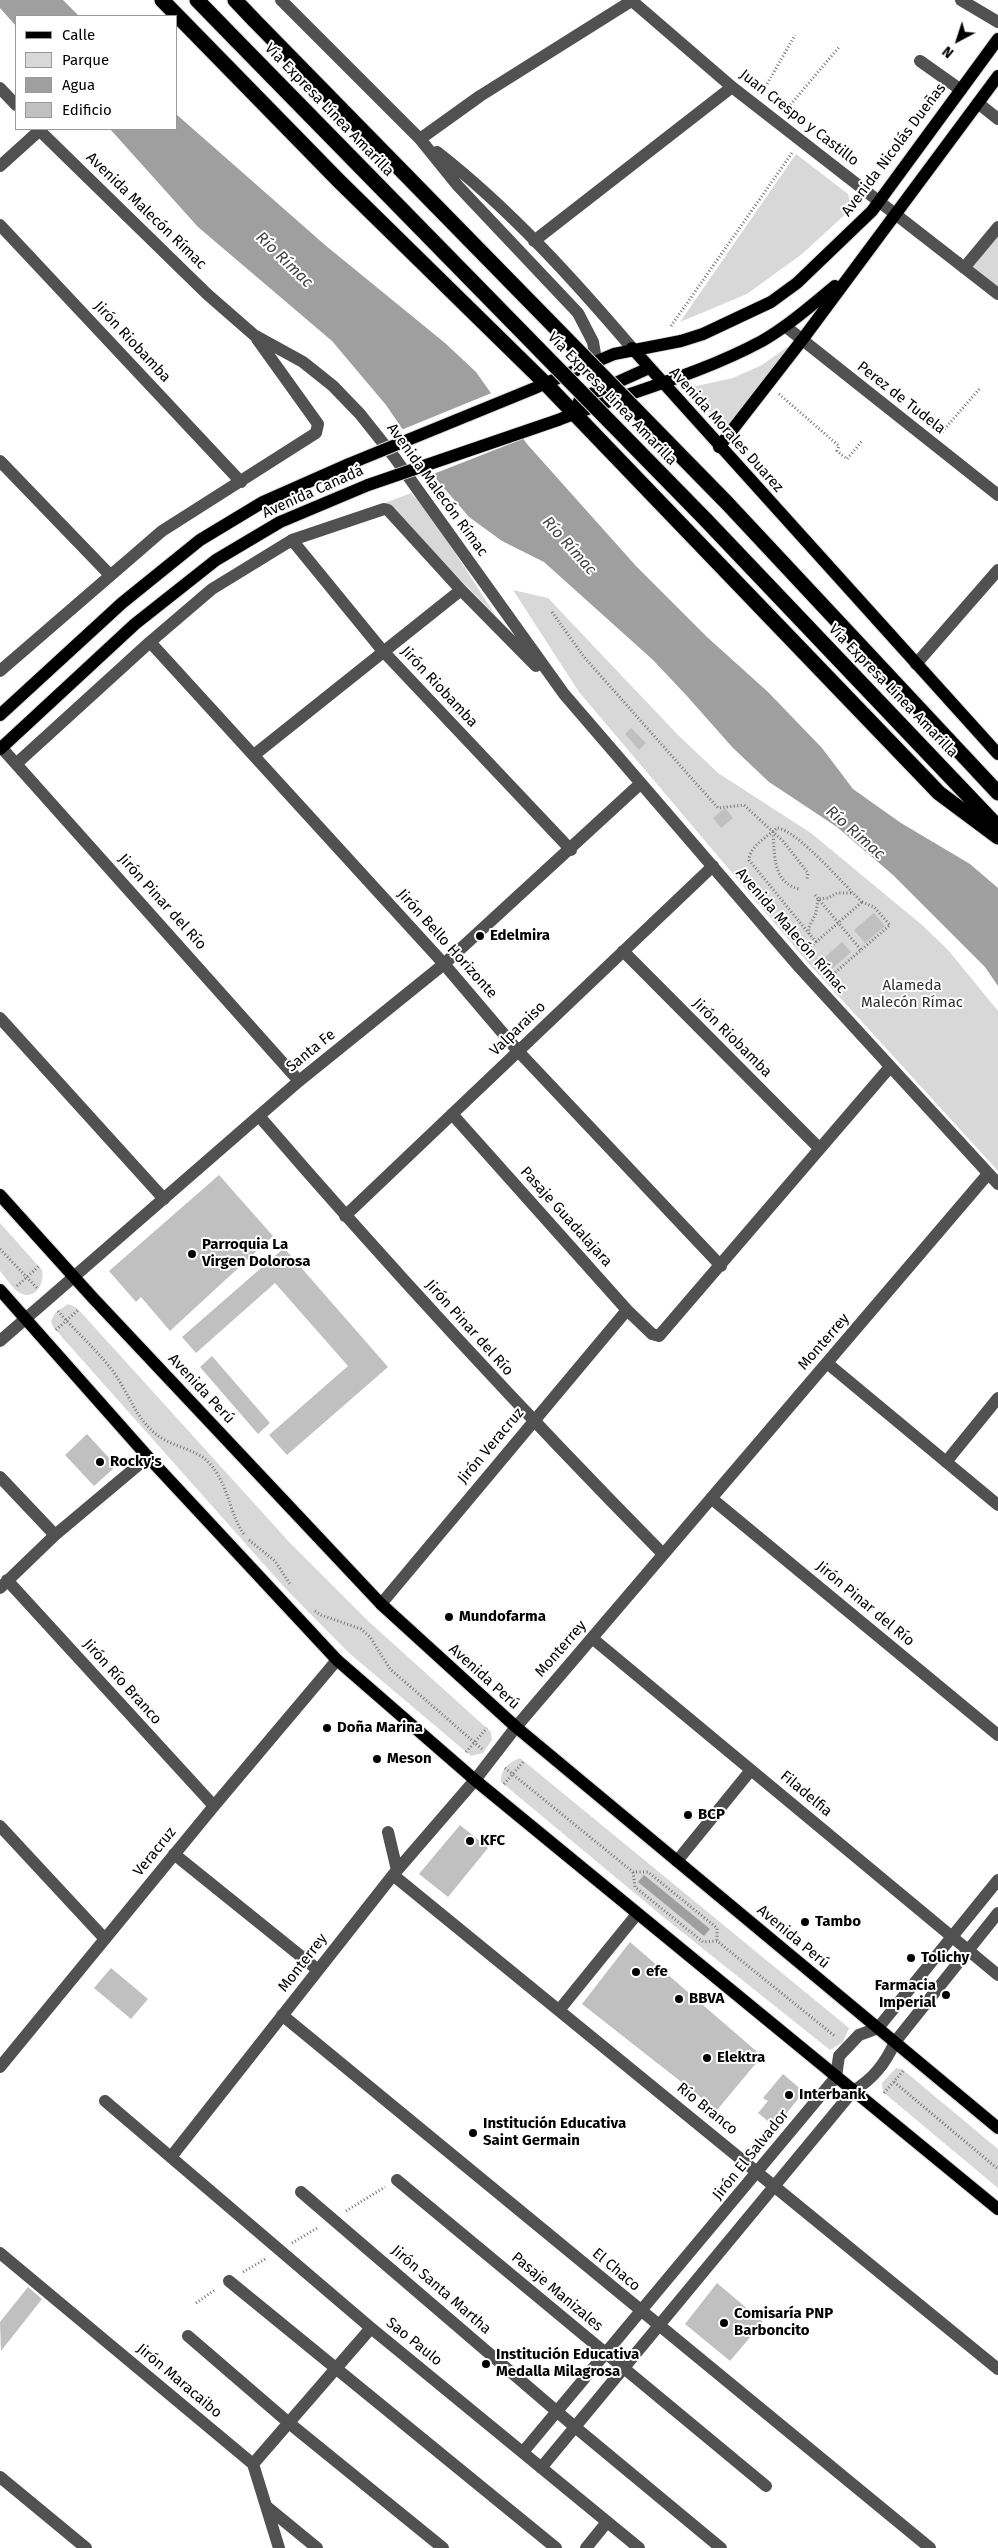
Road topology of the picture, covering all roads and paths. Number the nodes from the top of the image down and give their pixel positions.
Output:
1 (162, 0) edge
2 (197, 0) edge
3 (235, 0) edge
4 (281, 0) edge
5 (632, 0) edge
6 (961, 0) edge
7 (177, 15) edge
8 (178, 16) edge
9 (998, 22) edge
10 (795, 35) dead end
11 (998, 39) edge
12 (840, 46) dead end
13 (920, 61) dead end
14 (998, 76) edge
15 (732, 87) junction
16 (0, 88) edge
17 (961, 90) junction
18 (978, 103) junction
19 (15, 104) edge
20 (756, 105) junction
21 (998, 119) edge
22 (776, 122) junction
23 (39, 130) edge
24 (420, 139) junction
25 (801, 140) junction
26 (0, 166) edge
27 (880, 201) junction
28 (896, 213) junction
29 (0, 225) edge
30 (998, 227) edge
31 (534, 241) junction
32 (964, 268) junction
33 (847, 277) junction
34 (998, 294) edge
35 (785, 326) junction
36 (254, 335) junction
37 (802, 340) junction
38 (658, 346) junction
39 (632, 348) junction
40 (596, 360) junction
41 (649, 368) junction
42 (663, 384) junction
43 (540, 385) junction
44 (768, 385) junction
45 (981, 387) dead end
46 (574, 413) junction
47 (862, 441) dead end
48 (932, 443) junction
49 (719, 447) junction
50 (0, 461) edge
51 (241, 482) junction
52 (998, 495) edge
53 (292, 540) junction
54 (998, 570) edge
55 (110, 575) junction
56 (461, 590) junction
57 (552, 612) dead end
58 (150, 642) junction
59 (382, 650) junction
60 (916, 664) junction
61 (0, 671) edge
62 (564, 694) junction
63 (0, 715) edge
64 (1, 748) edge
65 (998, 754) edge
66 (254, 755) junction
67 (16, 764) junction
68 (640, 784) junction
69 (998, 793) edge
70 (998, 827) edge
71 (773, 832) junction
72 (998, 837) edge
73 (571, 850) junction
74 (713, 866) junction
75 (807, 879) dead end
76 (799, 889) dead end
77 (852, 893) junction
78 (814, 895) dead end
79 (818, 899) junction
80 (862, 902) junction
81 (838, 923) junction
82 (810, 934) junction
83 (816, 942) junction
84 (623, 950) junction
85 (861, 950) junction
86 (444, 964) junction
87 (0, 1018) edge
88 (518, 1051) junction
89 (890, 1067) junction
90 (299, 1080) junction
91 (452, 1114) junction
92 (259, 1116) junction
93 (819, 1148) junction
94 (988, 1174) junction
95 (998, 1184) edge
96 (0, 1195) edge
97 (164, 1199) junction
98 (345, 1216) junction
99 (0, 1249) edge
100 (39, 1266) dead end
101 (721, 1266) junction
102 (73, 1276) junction
103 (27, 1277) junction
104 (15, 1288) dead end
105 (38, 1289) dead end
106 (0, 1290) edge
107 (78, 1310) dead end
108 (627, 1310) junction
109 (58, 1311) dead end
110 (27, 1319) junction
111 (66, 1321) junction
112 (55, 1330) dead end
113 (0, 1341) edge
114 (827, 1363) junction
115 (998, 1398) edge
116 (533, 1422) junction
117 (148, 1457) junction
118 (946, 1462) junction
119 (0, 1477) edge
120 (712, 1498) junction
121 (998, 1505) edge
122 (55, 1535) junction
123 (663, 1554) junction
124 (4, 1584) edge
125 (294, 1589) dead end
126 (381, 1604) junction
127 (313, 1610) dead end
128 (592, 1638) junction
129 (337, 1660) junction
130 (516, 1727) junction
131 (487, 1728) dead end
132 (998, 1735) edge
133 (474, 1743) junction
134 (485, 1751) dead end
135 (466, 1752) dead end
136 (524, 1761) dead end
137 (505, 1768) dead end
138 (751, 1770) junction
139 (513, 1774) junction
140 (475, 1780) junction
141 (504, 1785) dead end
142 (214, 1806) junction
143 (0, 1826) edge
144 (388, 1832) dead end
145 (174, 1854) junction
146 (677, 1861) junction
147 (633, 1872) junction
148 (395, 1873) junction
149 (998, 1880) edge
150 (998, 1913) edge
151 (637, 1914) junction
152 (952, 1937) junction
153 (104, 1939) junction
154 (717, 1942) junction
155 (968, 1950) junction
156 (318, 1970) junction
157 (998, 1975) edge
158 (560, 2009) junction
159 (282, 2015) junction
160 (878, 2028) junction
161 (836, 2037) dead end
162 (895, 2042) junction
163 (0, 2066) edge
164 (904, 2070) dead end
165 (836, 2077) junction
166 (894, 2082) junction
167 (853, 2091) junction
168 (884, 2094) dead end
169 (106, 2101) dead end
170 (998, 2128) edge
171 (171, 2157) junction
172 (998, 2169) edge
173 (759, 2172) junction
174 (397, 2180) dead end
175 (775, 2185) junction
176 (301, 2192) dead end
177 (998, 2209) edge
178 (0, 2253) edge
179 (229, 2281) dead end
180 (641, 2312) junction
181 (659, 2325) junction
182 (371, 2328) junction
183 (188, 2336) dead end
184 (606, 2353) junction
185 (336, 2368) junction
186 (623, 2368) junction
187 (998, 2369) edge
188 (557, 2412) junction
189 (289, 2423) junction
190 (575, 2427) junction
191 (523, 2452) junction
192 (253, 2464) junction
193 (541, 2468) junction
194 (0, 2477) edge
195 (766, 2486) dead end
196 (267, 2507) junction
197 (607, 2522) junction
198 (86, 2548) edge
199 (279, 2548) edge
200 (317, 2548) edge
201 (443, 2548) edge
202 (556, 2548) edge
203 (586, 2548) edge
204 (639, 2548) edge
205 (721, 2548) edge
206 (930, 2548) edge

1 - 7 highway
2 - 70 highway, Vía Expresa Línea Amarilla, bridge
3 - 69 highway, Vía Expresa Línea Amarilla, bridge
4 - 24 street, Avenida Morales Duarez
5 - 15 street, Juan Crespo y Castillo
5 - 24 street
6 - 9 street
8 - 43 highway
10 - 20 path
11 - 17 main road, Avenida Nicolás Dueñas
12 - 22 path
13 - 17 street
14 - 18 main road
15 - 20 street, Juan Crespo y Castillo
15 - 31 street
16 - 19 street
17 - 27 main road, Avenida Nicolás Dueñas
18 - 21 street
18 - 28 main road
20 - 22 street, Juan Crespo y Castillo
22 - 25 street, Juan Crespo y Castillo
23 - 26 street
23 - 36 street, Avenida Malecón Rímac
24 - 31 street, Avenida Morales Duarez
24 - 40 street, Avenida Morales Duarez
25 - 27 street, Juan Crespo y Castillo
25 - 38 path
27 - 28 street, Juan Crespo y Castillo
27 - 38 main road, Avenida Nicolás Dueñas
28 - 32 street, Juan Crespo y Castillo
28 - 33 main road
29 - 51 street, Jirón Riobamba
30 - 32 street
31 - 39 street, Avenida Morales Duarez
32 - 34 street, Juan Crespo y Castillo
33 - 35 main road
33 - 37 main road
35 - 37 street, Perez de Tudela
35 - 42 main road
36 - 51 street, Avenida Malecón Rímac
36 - 62 street, Avenida Malecón Rímac
37 - 44 main road
37 - 48 street, Perez de Tudela
38 - 39 main road, Avenida Nicolás Dueñas
39 - 40 main road, Avenida Nicolás Dueñas
39 - 41 main road, Avenida Morales Duarez
40 - 43 main road, Avenida Nicolás Dueñas
41 - 42 main road, Avenida Morales Duarez
41 - 46 main road
42 - 46 main road
42 - 49 main road, Avenida Morales Duarez
43 - 46 highway
43 - 63 main road, Avenida Canadá, bridge
44 - 47 path
44 - 49 main road
45 - 48 path
46 - 64 main road, Avenida Canadá, bridge
46 - 72 highway
48 - 52 street, Perez de Tudela
49 - 60 main road, Avenida Morales Duarez
50 - 55 street
51 - 55 street
53 - 56 street, Avenida Malecón Rímac
53 - 58 street
53 - 59 street, Jirón Riobamba
54 - 60 street
55 - 61 street
56 - 59 street
56 - 62 street, Avenida Malecón Rímac
57 - 71 path
58 - 66 street, Jirón Bello Horizonte
58 - 67 street
59 - 66 street
59 - 73 street, Jirón Riobamba
60 - 65 main road, Avenida Morales Duarez
62 - 68 street, Avenida Malecón Rímac
64 - 67 street, Jirón Pinar del Río
66 - 86 street, Jirón Bello Horizonte
67 - 90 street, Jirón Pinar del Río
68 - 73 street, Santa Fe
68 - 74 street, Avenida Malecón Rímac
71 - 75 path
71 - 76 path
71 - 77 path
71 - 82 path
73 - 86 street, Santa Fe
74 - 84 street, Valparaiso
74 - 89 street, Avenida Malecón Rímac
77 - 79 path
77 - 80 path
78 - 79 path
79 - 81 path
79 - 82 path
80 - 81 path
80 - 85 path
81 - 83 path
81 - 85 path
82 - 83 path
83 - 85 path
84 - 88 street, Valparaiso
84 - 93 street, Jirón Riobamba
86 - 88 street, Jirón Bello Horizonte
86 - 90 street, Santa Fe
87 - 97 street
88 - 91 street, Valparaiso
88 - 101 street, Jirón Bello Horizonte
89 - 93 street
89 - 94 street, Avenida Malecón Rímac
90 - 92 street, Santa Fe
91 - 98 street, Valparaiso
91 - 108 street, Pasaje Guadalajara
92 - 97 street, Santa Fe
92 - 98 street, Jirón Pinar del Río
93 - 101 street
94 - 95 street, Avenida Malecón Rímac
94 - 114 street, Monterrey
96 - 102 main road, Avenida Perú
97 - 102 street, Santa Fe
98 - 116 street, Jirón Pinar del Río
99 - 103 path
100 - 103 path
101 - 108 street, Pasaje Guadalajara
102 - 110 street, Santa Fe
102 - 126 main road, Avenida Perú
103 - 104 path
103 - 105 path
106 - 110 main road
107 - 111 path
108 - 116 street, Jirón Veracruz
109 - 111 path
110 - 113 street, Santa Fe
110 - 117 main road
111 - 112 path
111 - 125 path
114 - 118 street
114 - 120 street, Monterrey
115 - 118 street
116 - 123 street, Jirón Pinar del Río
116 - 126 street, Jirón Veracruz
117 - 122 street
117 - 129 main road
118 - 121 street
119 - 122 street
120 - 123 street, Monterrey
120 - 132 street, Jirón Pinar del Río
122 - 124 street
123 - 128 street, Monterrey
124 - 142 street, Jirón Río Branco
126 - 130 main road, Avenida Perú
127 - 133 path
128 - 130 street, Monterrey
128 - 138 street, Filadelfia
129 - 140 main road
129 - 142 street, Veracruz
130 - 140 street, Monterrey
130 - 146 main road, Avenida Perú
131 - 133 path
133 - 134 path
133 - 135 path
136 - 139 path
137 - 139 path
138 - 146 street
138 - 152 street, Filadelfia
139 - 141 path
139 - 147 path
140 - 148 street, Monterrey
140 - 151 main road
142 - 145 street, Veracruz
143 - 153 street
144 - 148 street
145 - 153 street, Veracruz
145 - 156 street
146 - 160 main road, Avenida Perú
147 - 154 path
147 - 154 path
148 - 156 street, Monterrey
148 - 158 street, Río Branco
149 - 152 street, Jirón El Salvador
150 - 155 street
151 - 158 street
151 - 165 main road
152 - 155 street, Filadelfia
152 - 160 street, Jirón El Salvador
153 - 163 street, Veracruz
154 - 161 path
155 - 157 street, Filadelfia
155 - 162 street
156 - 159 street, Monterrey
158 - 173 street, Río Branco
159 - 171 street, Monterrey
159 - 180 street, El Chaco
160 - 162 main road, Avenida Perú
160 - 165 street, Jirón El Salvador
162 - 167 street
162 - 170 main road, Avenida Perú
164 - 166 path
165 - 167 main road
165 - 173 street, Jirón El Salvador
166 - 168 path
166 - 172 path
167 - 175 street
167 - 177 main road
169 - 171 street, Sao Paulo
171 - 182 street, Sao Paulo
173 - 175 street, Río Branco
173 - 180 street, Jirón El Salvador
174 - 184 street, Pasaje Manizales
175 - 181 street
175 - 187 street, Río Branco
176 - 188 street, Jirón Santa Martha
178 - 192 street, Jirón Maracaibo
179 - 185 street
180 - 181 street, El Chaco
180 - 184 street, Jirón El Salvador
181 - 186 street
181 - 206 street, El Chaco
182 - 185 street
182 - 191 street, Sao Paulo
183 - 189 street
184 - 186 street, Pasaje Manizales
184 - 188 street, Jirón El Salvador
185 - 189 street
185 - 202 street
186 - 190 street
186 - 195 street, Pasaje Manizales
188 - 190 street, Jirón Santa Martha
188 - 191 street, Jirón El Salvador
189 - 192 street
189 - 201 street
190 - 193 street
190 - 205 street, Jirón Santa Martha
191 - 193 street, Sao Paulo
192 - 196 street
193 - 197 street, Sao Paulo
194 - 198 street
196 - 199 street
196 - 200 street
197 - 203 street
197 - 204 street, Sao Paulo

